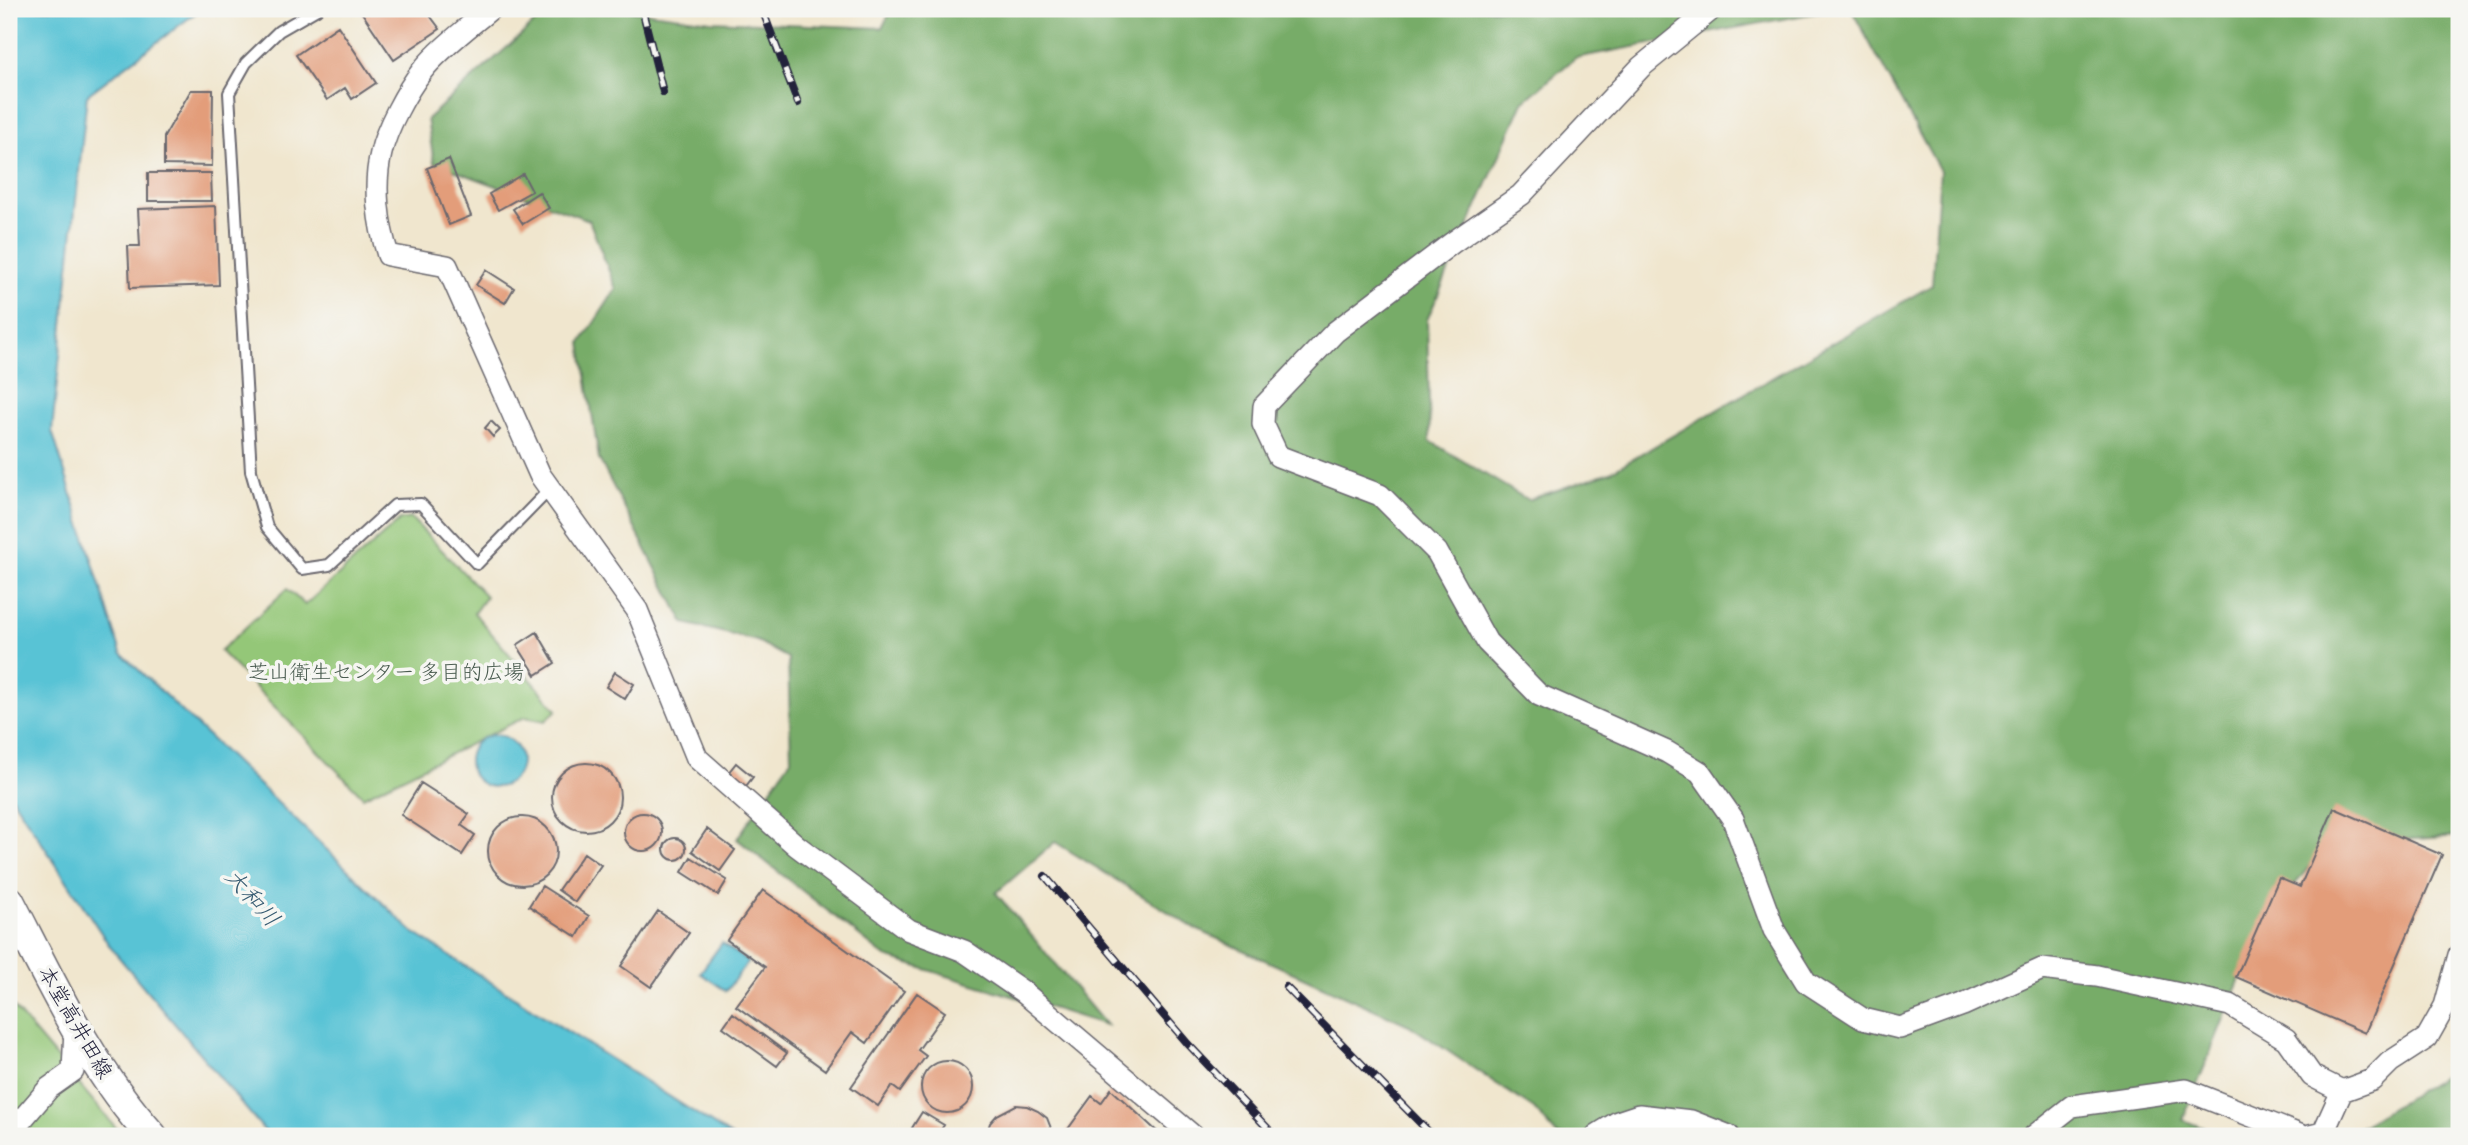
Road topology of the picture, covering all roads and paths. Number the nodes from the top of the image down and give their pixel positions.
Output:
1 (317, 9) edge
2 (490, 9) edge
3 (1712, 9) edge
4 (550, 489) junction
5 (9, 901) edge
6 (2459, 955) edge
7 (75, 1028) junction
8 (2342, 1091) junction
9 (14, 1136) edge
10 (152, 1136) edge
11 (1193, 1136) edge
12 (1598, 1136) edge
13 (1729, 1136) edge
14 (2034, 1136) edge
15 (2302, 1136) edge
16 (2310, 1136) edge

1 - 4 lane
2 - 4 street
3 - 8 street
4 - 11 street
5 - 7 main road, 本堂高井田線
6 - 8 street
7 - 9 street
7 - 10 main road, 本堂高井田線
8 - 16 street
12 - 13 street
14 - 15 street

